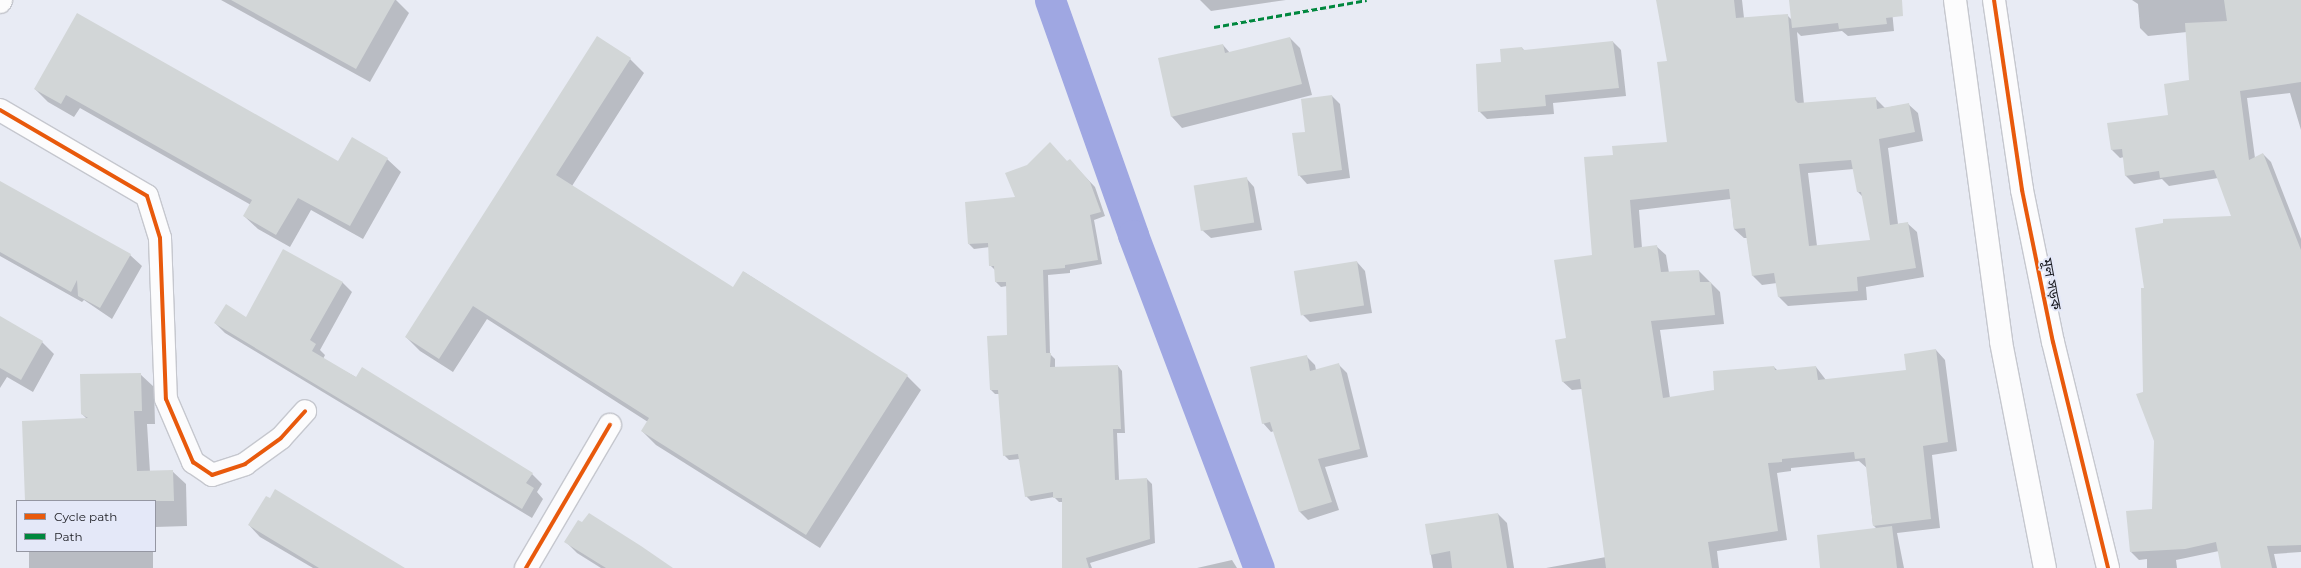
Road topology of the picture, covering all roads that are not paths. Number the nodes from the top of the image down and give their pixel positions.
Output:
1 (1955, 0) edge
2 (1994, 0) edge
3 (0, 110) edge
4 (305, 411) dead end
5 (610, 425) dead end
6 (526, 568) edge
7 (2045, 568) edge
8 (2108, 568) edge

1 - 7 street
2 - 8 street, মূল সড়ক
3 - 4 street
5 - 6 street

